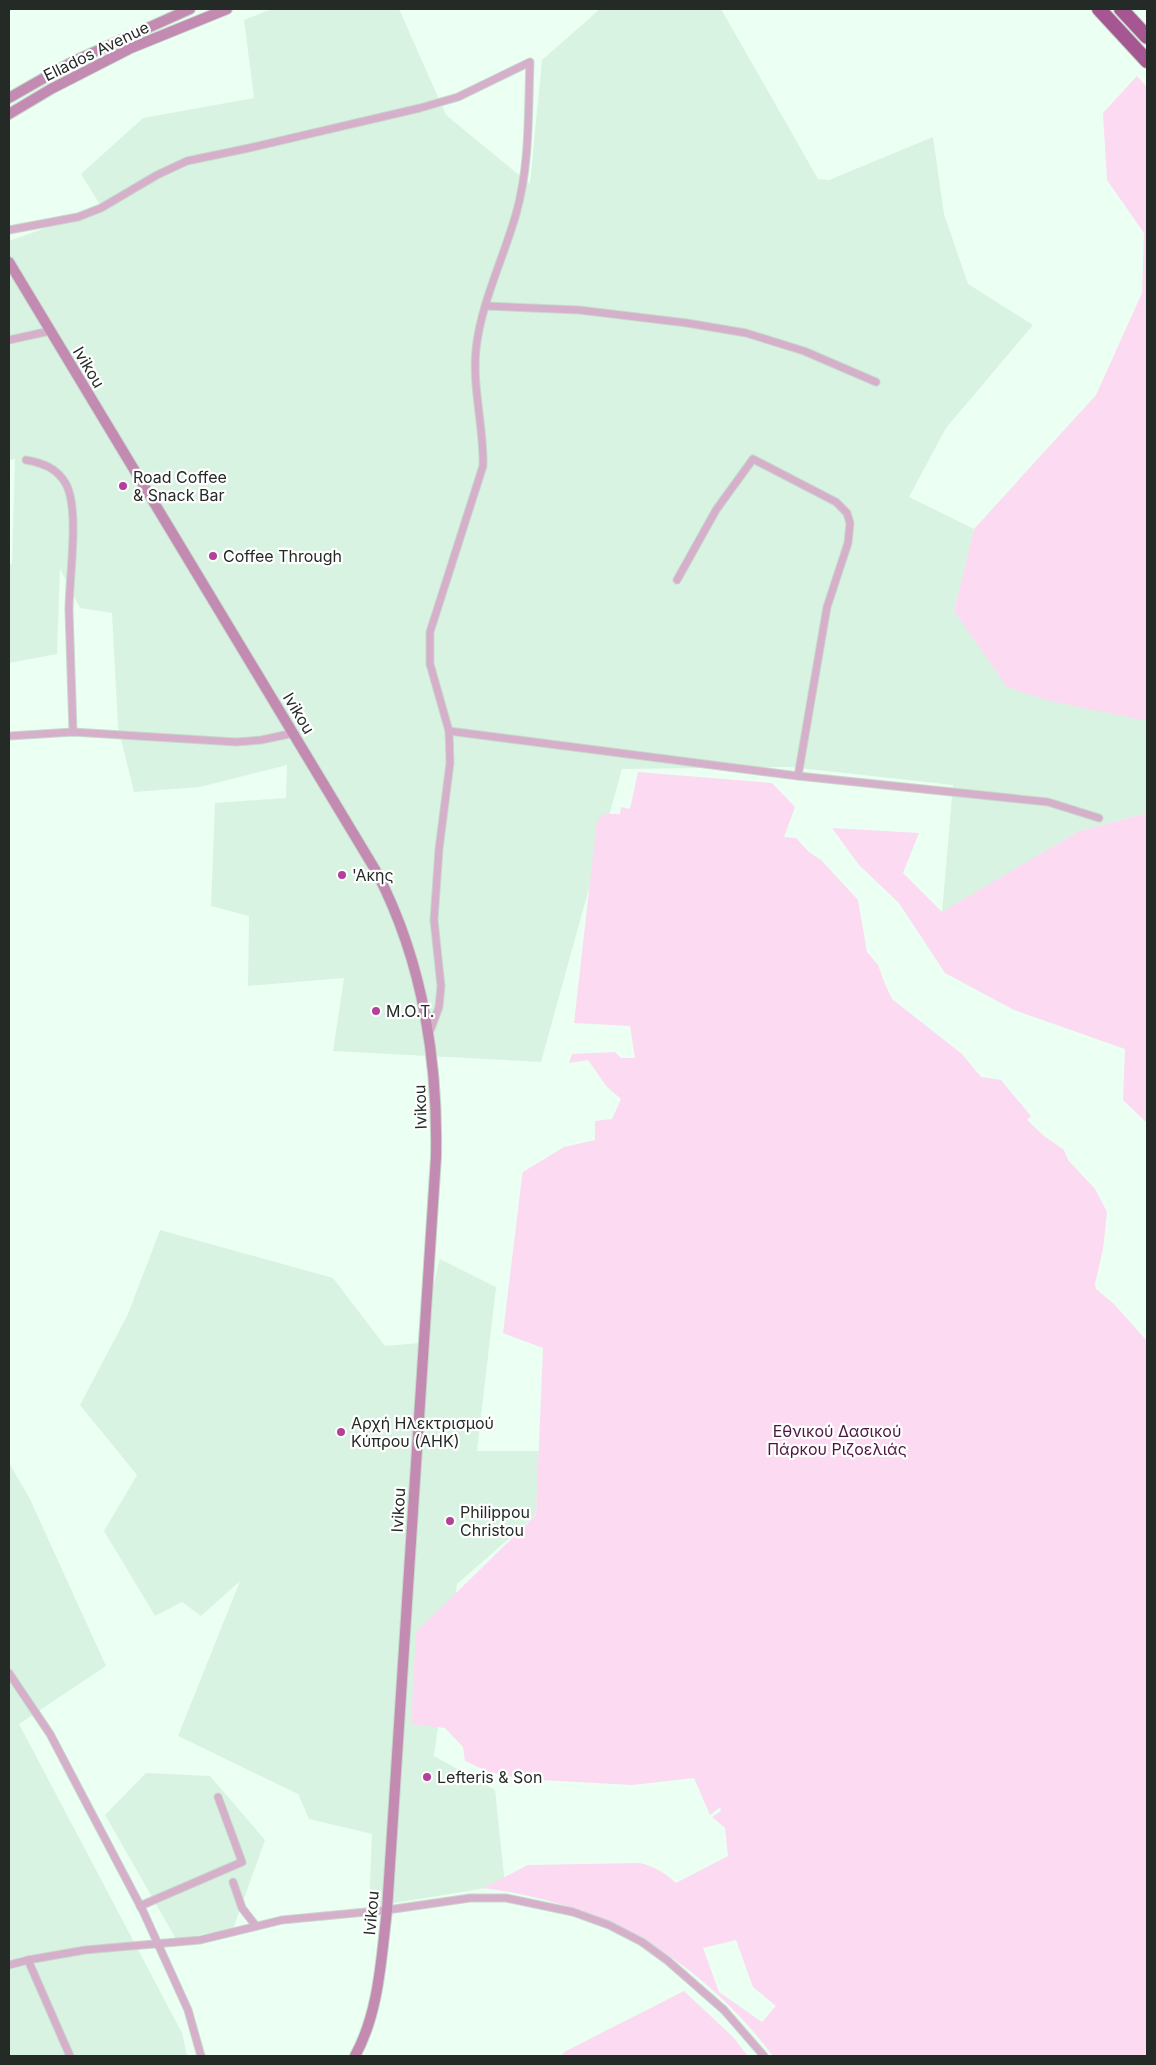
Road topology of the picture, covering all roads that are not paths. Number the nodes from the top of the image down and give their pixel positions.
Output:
1 (190, 9) edge
2 (227, 9) edge
3 (1099, 9) edge
4 (1121, 9) edge
5 (1147, 37) edge
6 (1147, 61) edge
7 (9, 98) edge
8 (9, 114) edge
9 (9, 230) edge
10 (9, 262) edge
11 (486, 306) junction
12 (50, 331) junction
13 (9, 340) edge
14 (876, 382) dead end
15 (26, 460) dead end
16 (677, 580) dead end
17 (449, 731) junction
18 (73, 732) junction
19 (294, 732) junction
20 (9, 736) edge
21 (798, 776) junction
22 (1099, 818) dead end
23 (429, 1034) junction
24 (9, 1673) edge
25 (218, 1797) dead end
26 (233, 1882) dead end
27 (140, 1906) junction
28 (387, 1910) junction
29 (256, 1926) junction
30 (158, 1944) junction
31 (28, 1960) junction
32 (9, 1965) edge
33 (70, 2056) edge
34 (201, 2056) edge
35 (355, 2056) edge
36 (764, 2056) edge

1 - 7 street, Ellados Avenue
2 - 8 street, Ellados Avenue
3 - 6 highway
4 - 5 highway
9 - 11 street
10 - 12 street, Ivikou
11 - 14 street
11 - 17 street
12 - 13 street
12 - 19 street, Ivikou
15 - 18 street
16 - 21 street
17 - 21 street
17 - 23 street
18 - 19 street
18 - 20 street
19 - 23 street, Ivikou
21 - 22 street
23 - 28 street, Ivikou
24 - 27 street
25 - 27 street
26 - 29 street
27 - 30 street
28 - 29 street
28 - 35 street, Ivikou
28 - 36 street
29 - 30 street
30 - 31 street
30 - 34 street
31 - 32 street
31 - 33 street

